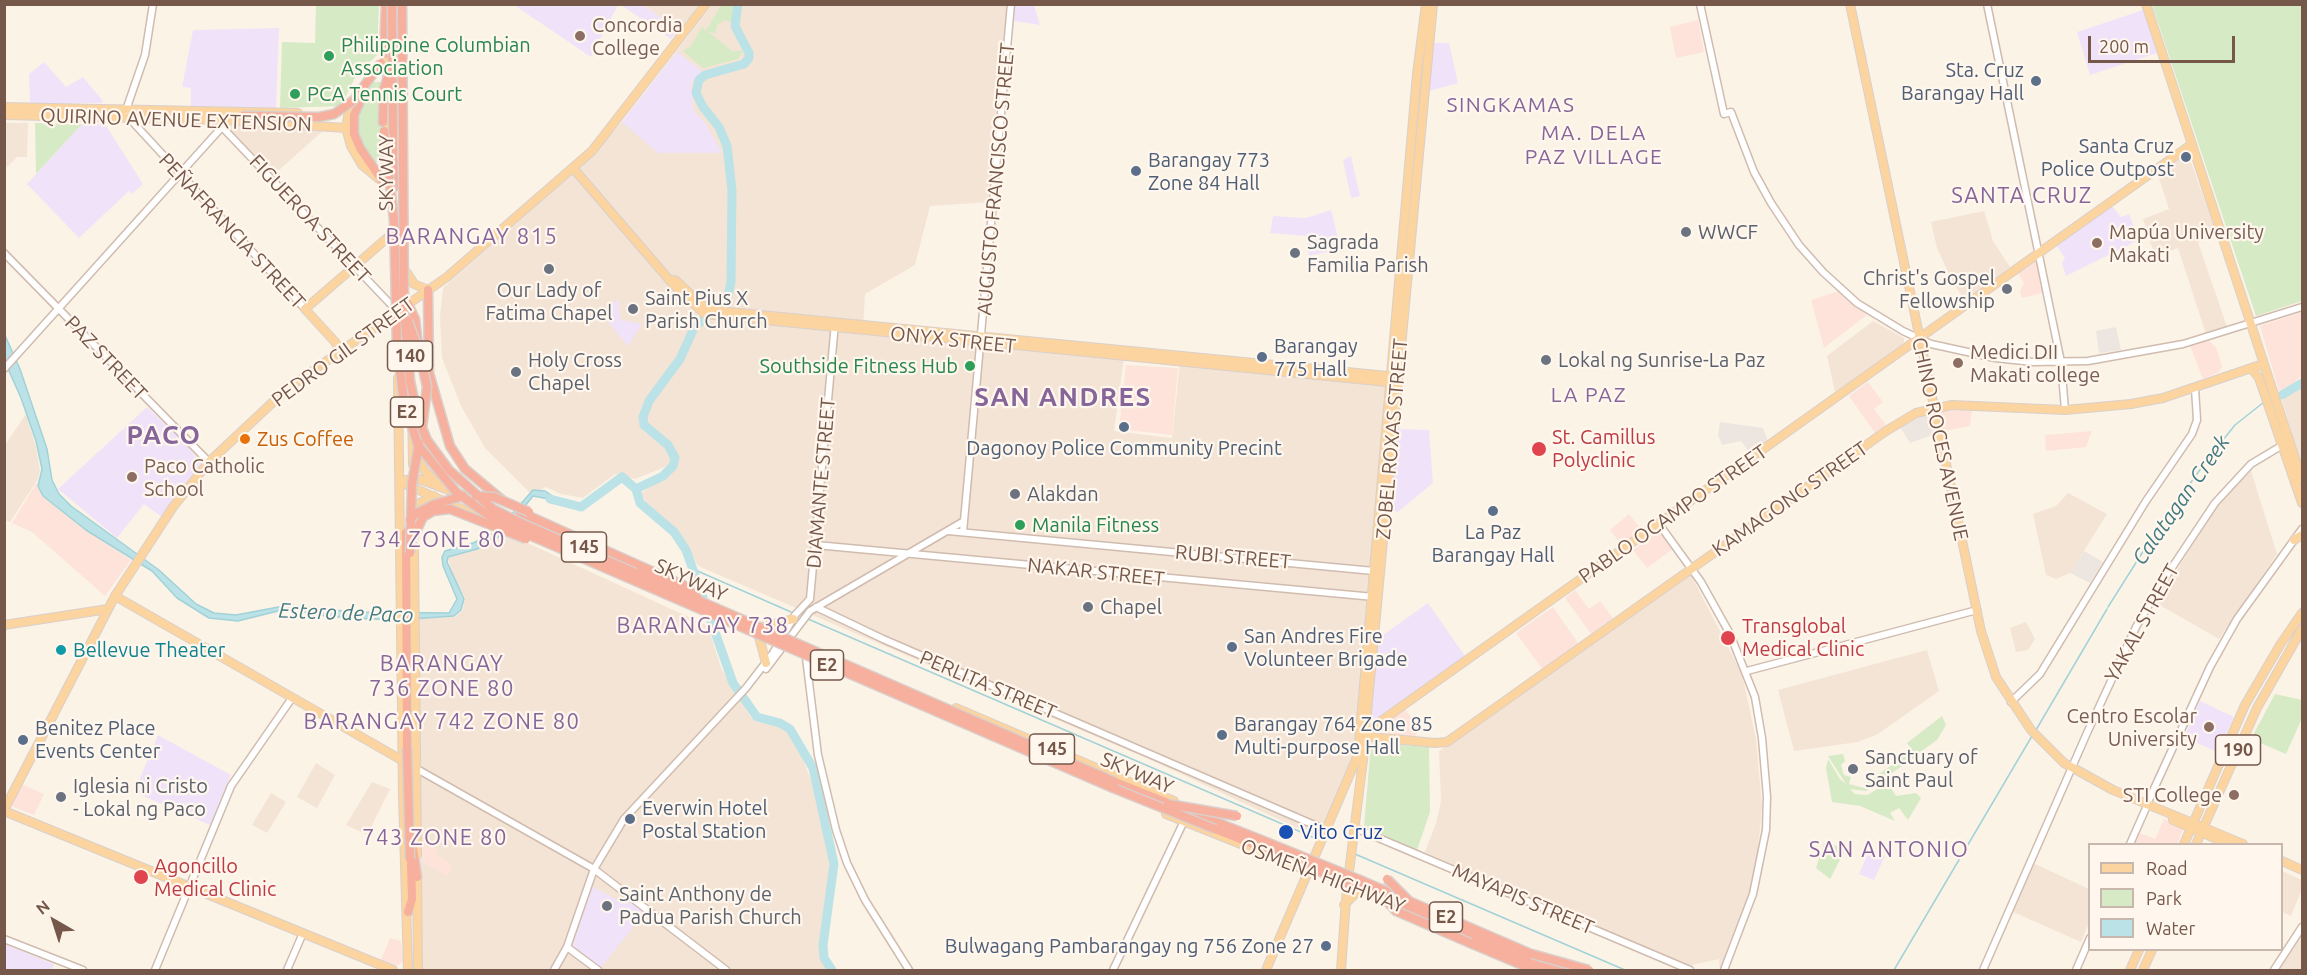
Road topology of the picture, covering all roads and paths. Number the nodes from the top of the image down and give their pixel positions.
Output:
1 (153, 4) edge
2 (390, 4) edge
3 (404, 4) edge
4 (706, 4) edge
5 (1011, 4) edge
6 (1426, 4) edge
7 (1433, 4) edge
8 (1700, 4) edge
9 (1850, 4) edge
10 (1987, 4) edge
11 (2146, 4) edge
12 (387, 51) junction
13 (381, 63) junction
14 (391, 72) junction
15 (405, 73) junction
16 (364, 84) junction
17 (4, 107) edge
18 (349, 108) junction
19 (223, 111) junction
20 (128, 114) junction
21 (4, 115) edge
22 (242, 116) dead end
23 (223, 124) junction
24 (350, 128) junction
25 (2192, 144) junction
26 (575, 166) junction
27 (180, 175) junction
28 (382, 182) joint
29 (390, 195) junction
30 (1410, 203) junction
31 (406, 211) junction
32 (394, 220) junction
33 (393, 233) junction
34 (2038, 252) junction
35 (4, 253) edge
36 (354, 267) junction
37 (407, 273) junction
38 (428, 290) junction
39 (2302, 307) edge
40 (59, 309) junction
41 (305, 309) junction
42 (403, 309) junction
43 (2251, 324) junction
44 (834, 325) junction
45 (1919, 338) junction
46 (981, 339) junction
47 (339, 352) junction
48 (2061, 362) junction
49 (2263, 364) junction
50 (2251, 368) junction
51 (5, 369) edge
52 (2259, 378) junction
53 (1395, 380) junction
54 (2194, 388) junction
55 (433, 390) junction
56 (1934, 408) junction
57 (2065, 410) junction
58 (1391, 413) junction
59 (412, 438) junction
60 (2286, 444) junction
61 (208, 462) junction
62 (2302, 480) edge
63 (400, 482) junction
64 (413, 483) junction
65 (443, 488) junction
66 (456, 493) junction
67 (435, 496) junction
68 (451, 503) junction
69 (2302, 503) edge
70 (504, 512) dead end
71 (414, 514) junction
72 (519, 518) dead end
73 (964, 521) junction
74 (1659, 524) junction
75 (498, 525) dead end
76 (2302, 529) edge
77 (508, 530) dead end
78 (948, 531) junction
79 (963, 532) junction
80 (2302, 535) edge
81 (541, 540) junction
82 (2294, 540) junction
83 (816, 545) junction
84 (410, 553) junction
85 (612, 554) junction
86 (907, 555) junction
87 (1692, 568) junction
88 (1374, 571) junction
89 (115, 596) junction
90 (1375, 598) junction
91 (713, 604) dead end
92 (701, 605) junction
93 (816, 607) junction
94 (108, 609) junction
95 (1977, 610) junction
96 (2302, 613) edge
97 (793, 619) junction
98 (719, 620) dead end
99 (4, 625) edge
100 (764, 626) junction
101 (2302, 629) edge
102 (787, 636) junction
103 (759, 637) junction
104 (780, 646) junction
105 (806, 658) junction
106 (766, 663) junction
107 (1747, 671) junction
108 (745, 689) junction
109 (292, 698) junction
110 (2011, 702) junction
111 (1380, 722) junction
112 (1364, 735) junction
113 (1384, 738) junction
114 (403, 761) junction
115 (2072, 767) junction
116 (417, 769) junction
117 (1168, 804) junction
118 (2145, 805) junction
119 (4, 810) edge
120 (1237, 816) dead end
121 (1185, 819) junction
122 (2192, 825) junction
123 (1355, 828) junction
124 (1326, 830) junction
125 (2203, 830) junction
126 (2130, 843) edge
127 (2184, 843) edge
128 (2196, 843) edge
129 (2228, 843) edge
130 (2240, 843) edge
131 (2283, 861) edge
132 (1311, 865) junction
133 (2283, 866) edge
134 (594, 870) junction
135 (2302, 870) edge
136 (2302, 875) edge
137 (417, 877) junction
138 (1348, 879) junction
139 (1387, 879) dead end
140 (190, 887) junction
141 (1359, 890) junction
142 (1384, 898) junction
143 (1409, 901) junction
144 (1344, 905) junction
145 (408, 912) junction
146 (2302, 927) edge
147 (303, 933) junction
148 (4, 939) edge
149 (2088, 943) edge
150 (567, 946) junction
151 (2139, 951) edge
152 (2151, 951) edge
153 (1532, 954) junction
154 (83, 970) edge
155 (155, 970) edge
156 (287, 970) edge
157 (393, 970) edge
158 (408, 970) edge
159 (418, 970) edge
160 (554, 970) edge
161 (598, 970) edge
162 (726, 970) edge
163 (909, 970) edge
164 (1113, 970) edge
165 (1266, 970) edge
166 (1341, 970) edge
167 (1534, 970) edge
168 (1549, 970) edge
169 (1568, 970) edge
170 (1577, 970) edge
171 (1589, 970) edge
172 (1690, 970) edge
173 (1724, 970) edge
174 (1983, 970) edge
175 (2076, 970) edge
176 (2130, 970) edge
177 (2143, 970) edge
178 (2274, 970) edge

1 - 20 street
2 - 12 main road, 140
2 - 13 highway
2 - 32 highway, SKYWAY / E2, bridge
2 - 32 highway, bridge
3 - 15 main road, 140
3 - 42 highway, SKYWAY / E2, bridge
4 - 26 main road, PEDRO GIL STREET
5 - 46 street, AUGUSTO FRANCISCO STREET
6 - 30 main road, ZOBEL ROXAS STREET
7 - 30 main road, ZOBEL ROXAS STREET
8 - 45 street
9 - 45 main road, CHINO ROCES AVENUE
10 - 34 street
11 - 25 main road
12 - 14 main road, 140
12 - 16 main road
13 - 22 highway, bridge
13 - 24 highway, bridge
14 - 15 main road
14 - 16 main road
14 - 29 main road, 140
14 - 31 main road
15 - 31 main road, 140
16 - 18 main road
17 - 20 main road, QUIRINO AVENUE EXTENSION
18 - 19 main road, QUIRINO AVENUE EXTENSION
18 - 24 main road
19 - 20 main road, QUIRINO AVENUE EXTENSION
19 - 23 street
20 - 21 main road, QUIRINO AVENUE EXTENSION
20 - 23 main road, QUIRINO AVENUE EXTENSION
20 - 27 street, PEÑAFRANCIA STREET
23 - 24 main road, QUIRINO AVENUE EXTENSION
23 - 27 street
23 - 36 street, FIGUEROA STREET
24 - 28 highway
25 - 34 main road, PABLO OCAMPO STREET
25 - 43 main road
26 - 38 main road, PEDRO GIL STREET
26 - 44 main road, ONYX STREET
27 - 40 street
27 - 41 street, PEÑAFRANCIA STREET
28 - 29 main road, 140
29 - 33 main road, 140
30 - 53 main road, ZOBEL ROXAS STREET
31 - 37 main road, 140
32 - 81 highway, SKYWAY / E2, bridge
33 - 36 main road
33 - 42 main road, 140
34 - 45 main road, PABLO OCAMPO STREET
34 - 48 street
35 - 40 street, PAZ STREET
36 - 41 main road
36 - 42 street, FIGUEROA STREET
37 - 38 main road
37 - 42 main road, 140
38 - 42 main road, PEDRO GIL STREET
38 - 55 highway
39 - 43 street
40 - 51 street
40 - 61 street, PAZ STREET
41 - 47 main road, PEÑAFRANCIA STREET
42 - 47 main road, PEDRO GIL STREET
42 - 55 highway
42 - 59 main road, 140
42 - 63 main road, 140
42 - 84 highway, bridge
42 - 92 highway, SKYWAY / E2, bridge
43 - 48 street
43 - 49 main road
44 - 46 main road, ONYX STREET
44 - 83 street, DIAMANTE STREET
45 - 48 street
45 - 56 main road, CHINO ROCES AVENUE
45 - 74 main road, PABLO OCAMPO STREET
46 - 53 main road, ONYX STREET
46 - 73 street, AUGUSTO FRANCISCO STREET
47 - 61 main road, PEDRO GIL STREET
48 - 57 street
49 - 50 main road, KAMAGONG STREET
49 - 52 main road
49 - 60 main road
50 - 52 main road
50 - 54 main road, KAMAGONG STREET
52 - 60 main road
53 - 58 main road, ZOBEL ROXAS STREET
54 - 57 main road, KAMAGONG STREET
54 - 110 street
55 - 85 highway, bridge
56 - 57 main road, KAMAGONG STREET
56 - 87 main road, KAMAGONG STREET
56 - 95 main road, CHINO ROCES AVENUE
58 - 88 main road, ZOBEL ROXAS STREET
58 - 90 main road, ZOBEL ROXAS STREET
59 - 64 main road, 140
59 - 65 main road
60 - 62 main road
60 - 69 main road
60 - 115 street, YAKAL STREET
61 - 89 main road, PEDRO GIL STREET
63 - 64 main road
63 - 114 main road, 140
64 - 65 main road
64 - 67 main road
64 - 71 main road, 140
65 - 66 main road
66 - 68 main road
66 - 70 main road
67 - 68 main road
67 - 71 main road
68 - 75 main road
71 - 116 main road, 140
72 - 92 main road, 145
73 - 78 street
73 - 79 street, AUGUSTO FRANCISCO STREET
74 - 87 street
74 - 111 main road, PABLO OCAMPO STREET
76 - 82 street
77 - 92 main road, 145
78 - 79 street, RUBI STREET
78 - 86 street
79 - 88 street, RUBI STREET
80 - 82 main road
81 - 84 highway, bridge
81 - 142 highway, SKYWAY / E2, bridge
82 - 118 street
83 - 86 street, NAKAR STREET
83 - 97 street, DIAMANTE STREET
84 - 137 highway, bridge
85 - 92 highway, bridge
85 - 145 highway, bridge
86 - 90 street, NAKAR STREET
86 - 93 street
87 - 107 street
87 - 113 main road, KAMAGONG STREET
88 - 90 main road, ZOBEL ROXAS STREET
89 - 94 main road, PEDRO GIL STREET
89 - 109 main road
90 - 112 main road, ZOBEL ROXAS STREET
91 - 100 main road, OSMEÑA HIGHWAY / 145
92 - 117 highway, SKYWAY / E2, bridge
93 - 102 street
93 - 124 street, PERLITA STREET
94 - 99 main road
94 - 119 main road, PEDRO GIL STREET
95 - 107 street
95 - 110 main road, CHINO ROCES AVENUE
96 - 122 main road, 190
97 - 100 main road
97 - 102 street, DIAMANTE STREET
98 - 103 main road, OSMEÑA HIGHWAY / 145
100 - 102 main road, OSMEÑA HIGHWAY / 145
101 - 125 main road, 190
102 - 104 street
102 - 132 main road, OSMEÑA HIGHWAY / 145
103 - 104 main road, OSMEÑA HIGHWAY / 145
103 - 106 main road
104 - 105 main road, OSMEÑA HIGHWAY / 145
104 - 106 street
104 - 108 street
105 - 121 main road, OSMEÑA HIGHWAY / 145
105 - 163 street
106 - 108 street
107 - 173 street
108 - 134 street
109 - 114 main road
109 - 140 street
110 - 115 main road, CHINO ROCES AVENUE
111 - 112 main road, PABLO OCAMPO STREET
111 - 113 main road
112 - 113 main road, KAMAGONG STREET
112 - 123 main road, ZOBEL ROXAS STREET
112 - 124 main road
114 - 116 main road
114 - 145 main road, 140
115 - 118 main road, CHINO ROCES AVENUE
115 - 174 street, YAKAL STREET
116 - 134 street
116 - 137 main road, 140
117 - 120 highway, bridge
117 - 143 highway, SKYWAY / E2, bridge
118 - 122 main road, CHINO ROCES AVENUE
118 - 126 street
119 - 140 main road
121 - 132 main road, OSMEÑA HIGHWAY / 145
121 - 164 street
122 - 125 main road, CHINO ROCES AVENUE
122 - 127 main road, 190
123 - 138 main road, ZOBEL ROXAS STREET
123 - 172 street, MAYAPIS STREET
124 - 132 main road
125 - 128 main road, 190
125 - 129 main road, CHINO ROCES AVENUE
125 - 130 main road, CHINO ROCES AVENUE
131 - 135 main road
132 - 138 main road, OSMEÑA HIGHWAY / 145
132 - 138 main road, OSMEÑA HIGHWAY / 145
132 - 165 main road
133 - 136 main road
134 - 150 street
134 - 162 street
137 - 159 main road, 140
138 - 141 main road, OSMEÑA HIGHWAY / 145
138 - 144 main road, ZOBEL ROXAS STREET
138 - 170 main road, OSMEÑA HIGHWAY / 145
139 - 143 highway, bridge
140 - 147 main road
140 - 155 street
141 - 144 main road
141 - 168 main road, OSMEÑA HIGHWAY / 145
142 - 167 highway, bridge
142 - 168 highway, SKYWAY / E2
143 - 153 highway, SKYWAY / E2
144 - 166 main road, ZOBEL ROXAS STREET
145 - 158 main road, 140
146 - 178 street
147 - 156 street
147 - 157 main road
148 - 154 street
149 - 175 street
150 - 160 street
150 - 161 street
151 - 176 main road
152 - 177 main road
153 - 169 highway, SKYWAY / E2, bridge
153 - 171 highway, bridge

